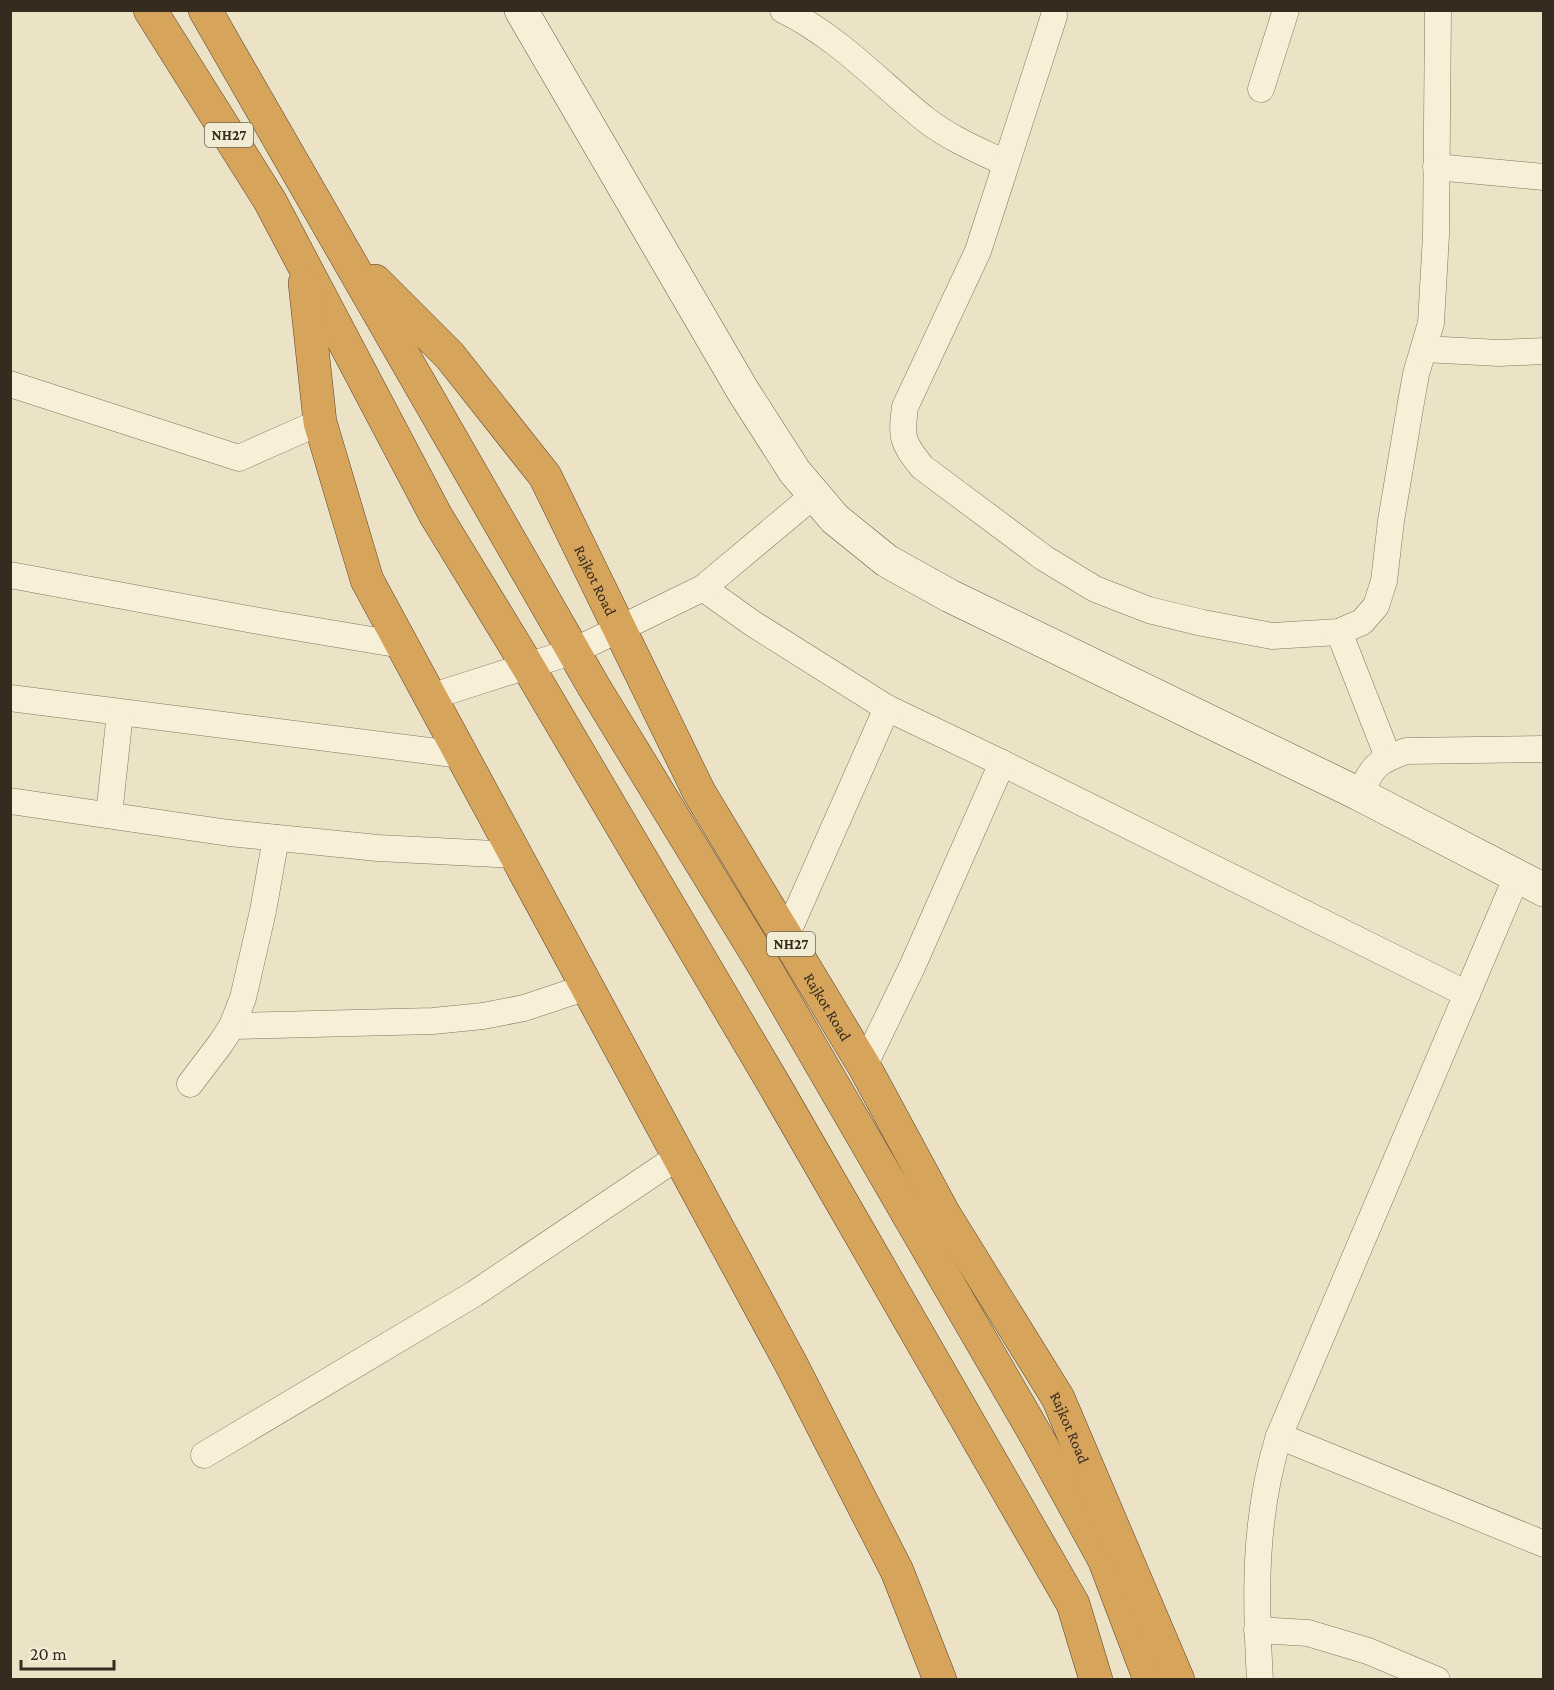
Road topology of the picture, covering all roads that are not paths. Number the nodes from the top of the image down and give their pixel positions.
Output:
1 (150, 10) edge
2 (205, 10) edge
3 (521, 10) edge
4 (1286, 10) edge
5 (1438, 10) edge
6 (794, 13) edge
7 (1054, 16) dead end
8 (1261, 89) dead end
9 (1005, 164) junction
10 (1436, 167) junction
11 (1544, 177) edge
12 (344, 250) junction
13 (303, 263) junction
14 (1424, 349) junction
15 (1544, 351) edge
16 (10, 384) edge
17 (320, 422) junction
18 (814, 495) junction
19 (10, 575) edge
20 (703, 588) junction
21 (620, 629) junction
22 (1339, 632) junction
23 (402, 645) junction
24 (574, 651) junction
25 (527, 665) junction
26 (430, 697) junction
27 (10, 698) edge
28 (886, 708) junction
29 (120, 713) junction
30 (1544, 749) edge
31 (461, 755) junction
32 (1388, 757) junction
33 (1002, 763) junction
34 (1359, 794) junction
35 (10, 801) edge
36 (109, 815) junction
37 (276, 838) junction
38 (515, 855) junction
39 (1530, 883) edge
40 (786, 936) junction
41 (587, 987) junction
42 (1467, 994) junction
43 (232, 1026) junction
44 (864, 1066) junction
45 (190, 1084) dead end
46 (679, 1156) junction
47 (1279, 1436) junction
48 (204, 1455) dead end
49 (1544, 1544) edge
50 (1257, 1630) junction
51 (940, 1680) edge
52 (1096, 1680) edge
53 (1150, 1680) edge
54 (1178, 1680) edge
55 (1260, 1680) edge
56 (1437, 1680) edge

1 - 13 highway, NH27
2 - 12 highway, NH27
3 - 18 street
4 - 8 street
5 - 10 street
6 - 9 street
7 - 9 street
9 - 22 street
10 - 11 street
10 - 14 street
12 - 21 highway, Rajkot Road / NH27
12 - 24 highway, NH27
13 - 17 highway, NH27
13 - 25 highway, NH27
14 - 15 street
14 - 22 street
16 - 17 street
17 - 23 highway, NH27
18 - 20 street
18 - 34 street
19 - 23 street
20 - 21 street
20 - 28 street
21 - 24 street
21 - 40 highway, Rajkot Road / NH27
22 - 32 street
23 - 26 highway, NH27
24 - 25 street
24 - 53 highway, NH27
25 - 26 street
25 - 52 highway, NH27
26 - 31 highway, NH27
27 - 29 street
28 - 33 street
28 - 40 street
29 - 31 street
29 - 36 street
30 - 32 street
31 - 38 highway, NH27
32 - 34 street
33 - 42 street
33 - 44 street
34 - 39 street
35 - 36 street
36 - 37 street
37 - 38 street
37 - 43 street
38 - 41 highway, NH27
39 - 42 street
40 - 44 highway, Rajkot Road / NH27
41 - 43 street
41 - 46 highway, NH27
42 - 47 street
43 - 45 street
44 - 54 highway, Rajkot Road / NH27
46 - 48 street
46 - 51 highway, NH27
47 - 49 street
47 - 50 street
50 - 55 street
50 - 56 street

